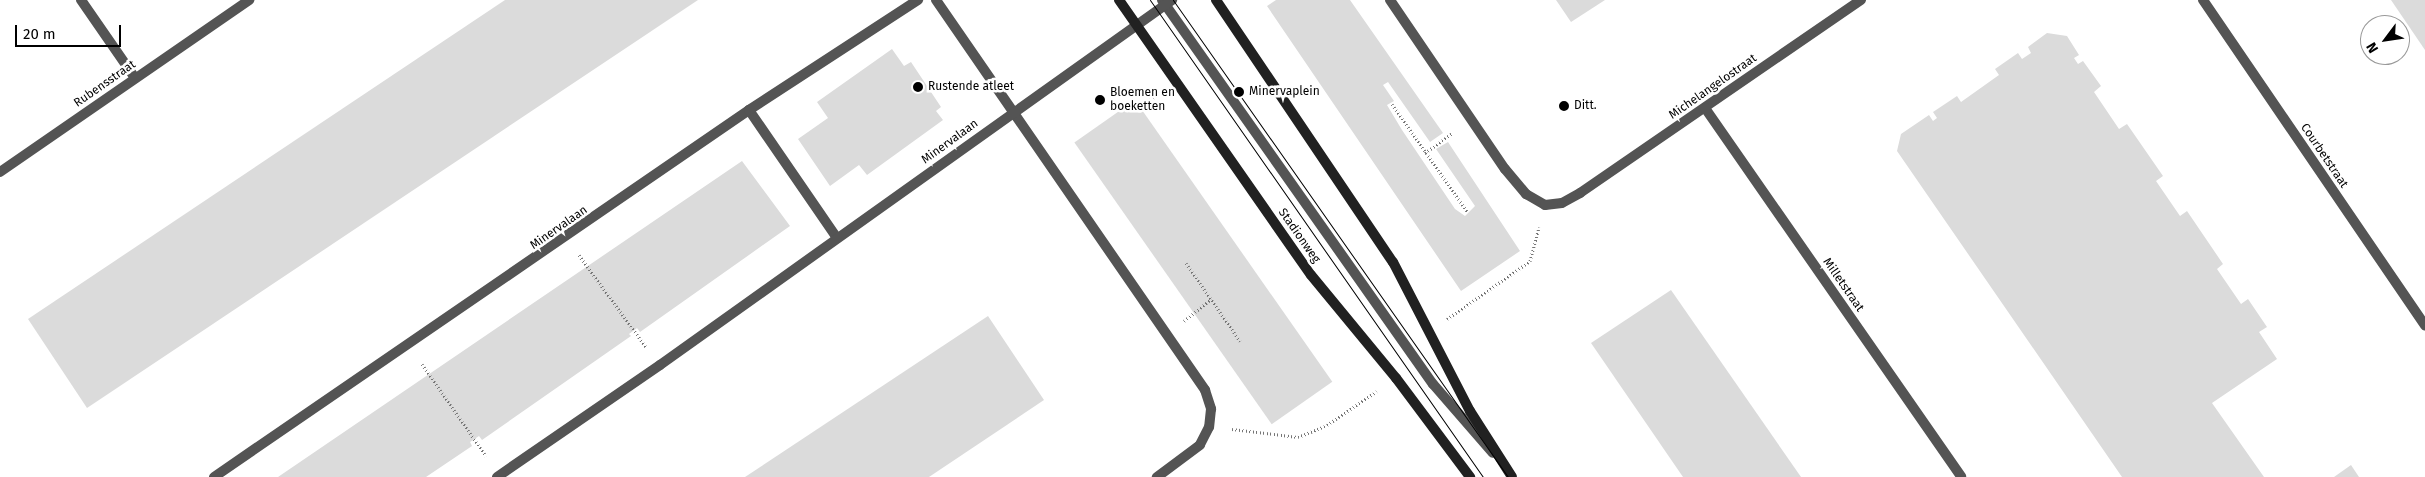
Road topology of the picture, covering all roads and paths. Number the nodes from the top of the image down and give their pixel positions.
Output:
1 (81, 0) edge
2 (249, 0) edge
3 (918, 0) edge
4 (936, 0) edge
5 (1119, 0) edge
6 (1216, 0) edge
7 (1390, 0) edge
8 (1861, 0) edge
9 (2203, 0) edge
10 (1166, 2) edge
11 (1138, 25) junction
12 (135, 78) junction
13 (1392, 104) dead end
14 (1705, 108) junction
15 (749, 110) junction
16 (1012, 113) junction
17 (1472, 119) junction
18 (1425, 153) junction
19 (0, 172) edge
20 (1545, 205) junction
21 (1467, 211) dead end
22 (567, 238) junction
23 (837, 238) junction
24 (1186, 263) dead end
25 (1211, 299) junction
26 (2425, 326) edge
27 (1430, 329) junction
28 (1167, 335) junction
29 (1240, 341) dead end
30 (422, 364) dead end
31 (660, 365) junction
32 (1396, 378) junction
33 (1209, 427) junction
34 (1502, 463) junction
35 (498, 476) edge
36 (214, 477) edge
37 (1157, 477) edge
38 (1470, 477) edge
39 (1512, 477) edge
40 (1961, 477) edge

1 - 12 street
2 - 12 street, Rubensstraat
3 - 15 street, Minervalaan
4 - 16 street
5 - 11 main road, Stadionweg
6 - 27 main road, Stadionweg
7 - 17 street
8 - 14 street, Michelangelostraat
9 - 26 street, Courbetstraat
10 - 11 street, Minervalaan
10 - 34 street, Stadionweg
11 - 16 street, Minervalaan
11 - 32 main road, Stadionweg
12 - 19 street, Rubensstraat
13 - 18 path
14 - 20 street, Michelangelostraat
14 - 40 street, Milletstraat
15 - 22 street, Minervalaan
15 - 23 street
16 - 23 street, Minervalaan
16 - 28 street
17 - 18 path
17 - 20 street
18 - 21 path
20 - 27 path
22 - 31 path
22 - 36 street, Minervalaan
23 - 31 street, Minervalaan
24 - 25 path
25 - 28 path
25 - 29 path
27 - 34 main road, Stadionweg
28 - 33 street
30 - 35 path
31 - 35 street, Minervalaan
32 - 33 path
32 - 38 main road, Stadionweg
33 - 37 street
34 - 39 main road, Stadionweg

